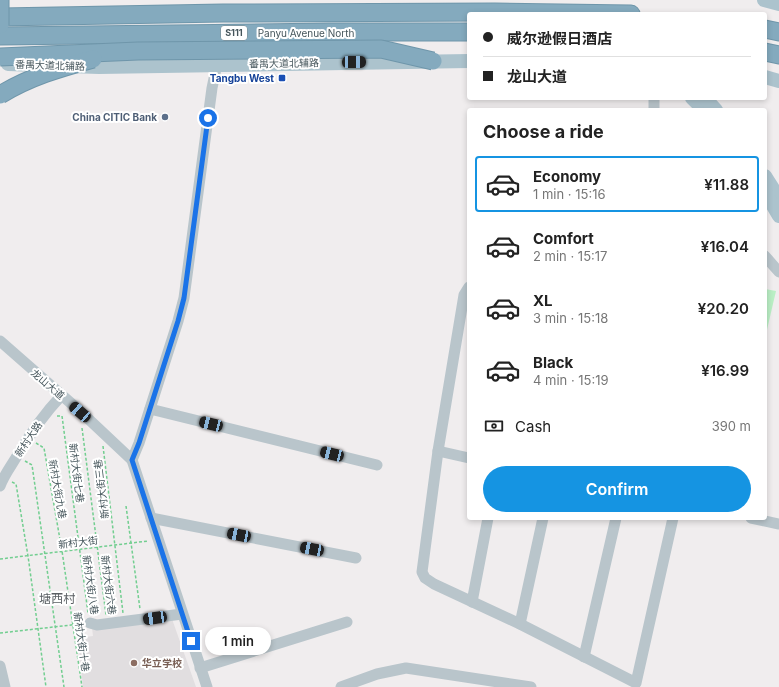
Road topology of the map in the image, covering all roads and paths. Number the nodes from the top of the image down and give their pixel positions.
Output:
1 (0, 0) edge
2 (503, 0) edge
3 (764, 0) edge
4 (779, 4) edge
5 (467, 12) edge
6 (550, 12) edge
7 (0, 17) edge
8 (0, 25) edge
9 (767, 29) edge
10 (467, 32) edge
11 (779, 32) edge
12 (0, 36) edge
13 (138, 50) junction
14 (0, 57) edge
15 (433, 61) junction
16 (467, 61) edge
17 (0, 63) edge
18 (217, 64) junction
19 (99, 67) junction
20 (767, 77) edge
21 (779, 80) edge
22 (0, 89) edge
23 (0, 95) edge
24 (694, 100) edge
25 (707, 100) edge
26 (702, 108) edge
27 (714, 108) edge
28 (767, 179) edge
29 (767, 195) edge
30 (779, 198) edge
31 (779, 216) edge
32 (767, 258) edge
33 (779, 272) edge
34 (467, 291) edge
35 (0, 341) edge
36 (61, 396) junction
37 (150, 409) junction
38 (46, 412) junction
39 (80, 412) junction
40 (101, 432) junction
41 (28, 438) junction
42 (438, 451) junction
43 (17, 456) junction
44 (467, 458) edge
45 (132, 460) junction
46 (378, 465) dead end
47 (2, 481) edge
48 (126, 506) dead end
49 (151, 518) junction
50 (488, 520) edge
51 (543, 520) edge
52 (616, 520) edge
53 (673, 520) edge
54 (760, 520) edge
55 (779, 524) edge
56 (158, 540) junction
57 (132, 543) junction
58 (115, 545) junction
59 (97, 547) junction
60 (79, 550) junction
61 (62, 551) junction
62 (45, 553) junction
63 (28, 556) junction
64 (356, 558) dead end
65 (0, 559) edge
66 (472, 602) junction
67 (182, 614) junction
68 (141, 619) junction
69 (124, 622) junction
70 (348, 622) dead end
71 (90, 623) junction
72 (107, 624) junction
73 (520, 624) junction
74 (73, 625) junction
75 (55, 627) junction
76 (38, 629) junction
77 (0, 634) edge
78 (584, 656) junction
79 (0, 666) edge
80 (200, 668) junction
81 (5, 687) edge
82 (46, 687) edge
83 (64, 687) edge
84 (82, 687) edge
85 (206, 687) edge
86 (341, 687) edge
87 (530, 687) edge

1 - 8 highway, bridge
2 - 6 highway
3 - 4 main road
5 - 7 highway, Panyu Avenue North / S111
9 - 11 highway
10 - 12 highway, Panyu Avenue North / S111
13 - 14 highway, bridge
13 - 15 highway, bridge
13 - 23 highway, bridge
15 - 16 main road, 番禺大道北辅路
15 - 18 main road, 番禺大道北辅路
17 - 19 main road, 番禺大道北铺路
18 - 19 main road, 番禺大道北辅路
18 - 37 street
19 - 22 main road
20 - 21 main road
24 - 26 main road
25 - 27 main road
28 - 30 main road
29 - 31 main road
32 - 33 street
34 - 42 street
35 - 36 street, 龙山大道
36 - 38 street, 新村大路
36 - 39 street, 龙山大道
37 - 45 street
37 - 46 street
38 - 41 street, 新村大路
38 - 60 path, 新村大街七巷
39 - 40 street, 龙山大道
39 - 59 path, 新村大街六巷
40 - 45 street, 龙山大道
40 - 58 path, 新村大街三巷
41 - 43 street, 新村大路
41 - 61 path, 新村大街九巷
42 - 44 street
42 - 66 street
43 - 47 street, 新村大路
43 - 62 path
45 - 49 street, 龙山大道
47 - 63 path
48 - 57 path
49 - 56 street, 龙山大道
49 - 64 street
50 - 66 street
51 - 73 street
52 - 78 street
53 - 78 street
54 - 55 street
56 - 57 path, 新村大街
56 - 67 street, 龙山大道
57 - 58 path, 新村大街
57 - 68 path
58 - 59 path, 新村大街
58 - 69 path, 新村大街三巷
59 - 60 path, 新村大街
59 - 72 path, 新村大街六巷
60 - 61 path, 新村大街
60 - 71 path, 新村大街八巷
61 - 62 path, 新村大街
61 - 74 path, 新村大街十巷
62 - 63 path, 新村大街
62 - 75 path
63 - 65 path, 新村大街
63 - 76 path
66 - 73 street
67 - 68 street
67 - 80 street, 龙山大道
68 - 69 street
69 - 72 street
70 - 80 street
71 - 72 street
71 - 74 path
73 - 78 street
74 - 75 path
74 - 84 path, 新村大街十巷
75 - 76 path
75 - 83 path
76 - 77 path
76 - 82 path
79 - 81 street
80 - 85 street, 龙山大道
86 - 87 street

